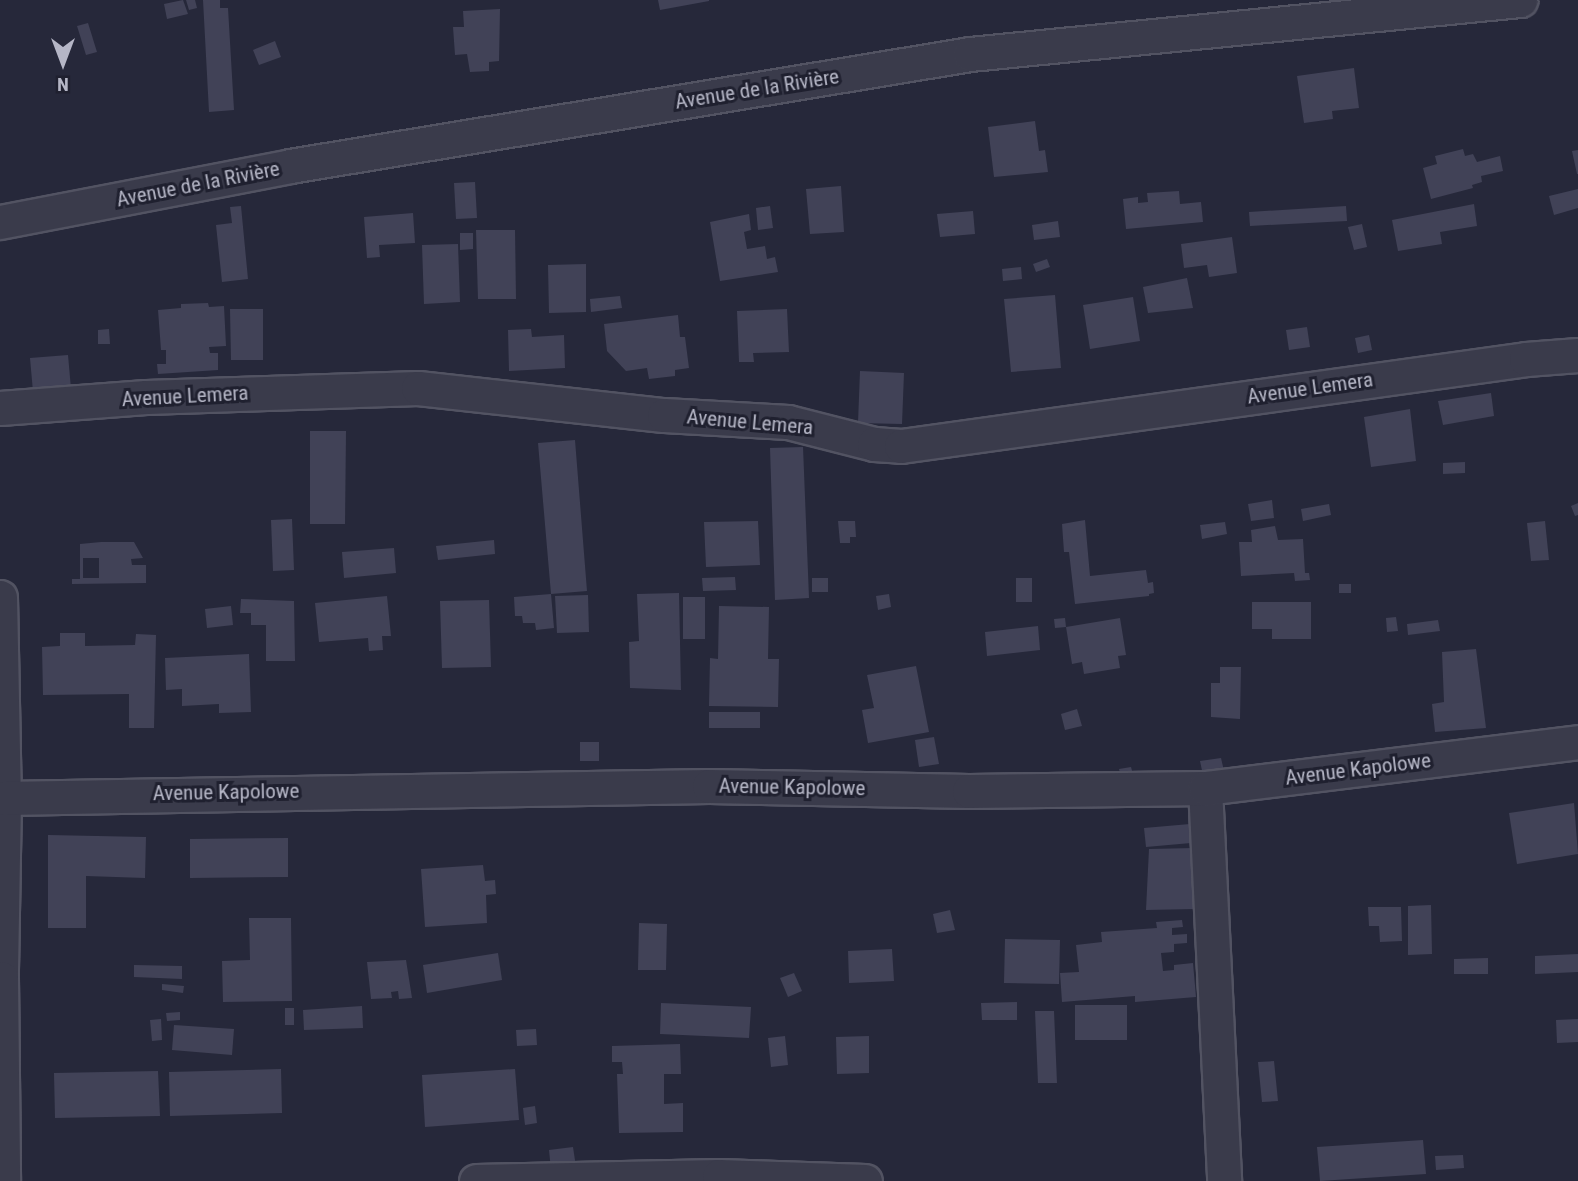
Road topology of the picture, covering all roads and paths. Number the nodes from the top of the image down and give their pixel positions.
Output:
1 (1520, 0) edge
2 (0, 222) edge
3 (1578, 355) edge
4 (0, 408) edge
5 (0, 597) edge
6 (1578, 742) edge
7 (1205, 788) junction
8 (4, 798) junction
9 (0, 978) edge
10 (3, 1181) edge
11 (476, 1181) edge
12 (865, 1181) edge
13 (1224, 1181) edge

1 - 2 street, Avenue de la Rivière
3 - 4 street, Avenue Lemera
5 - 8 street
6 - 7 street, Avenue Kapolowe
7 - 8 street, Avenue Kapolowe
7 - 13 street
8 - 9 street
9 - 10 street
11 - 12 street

